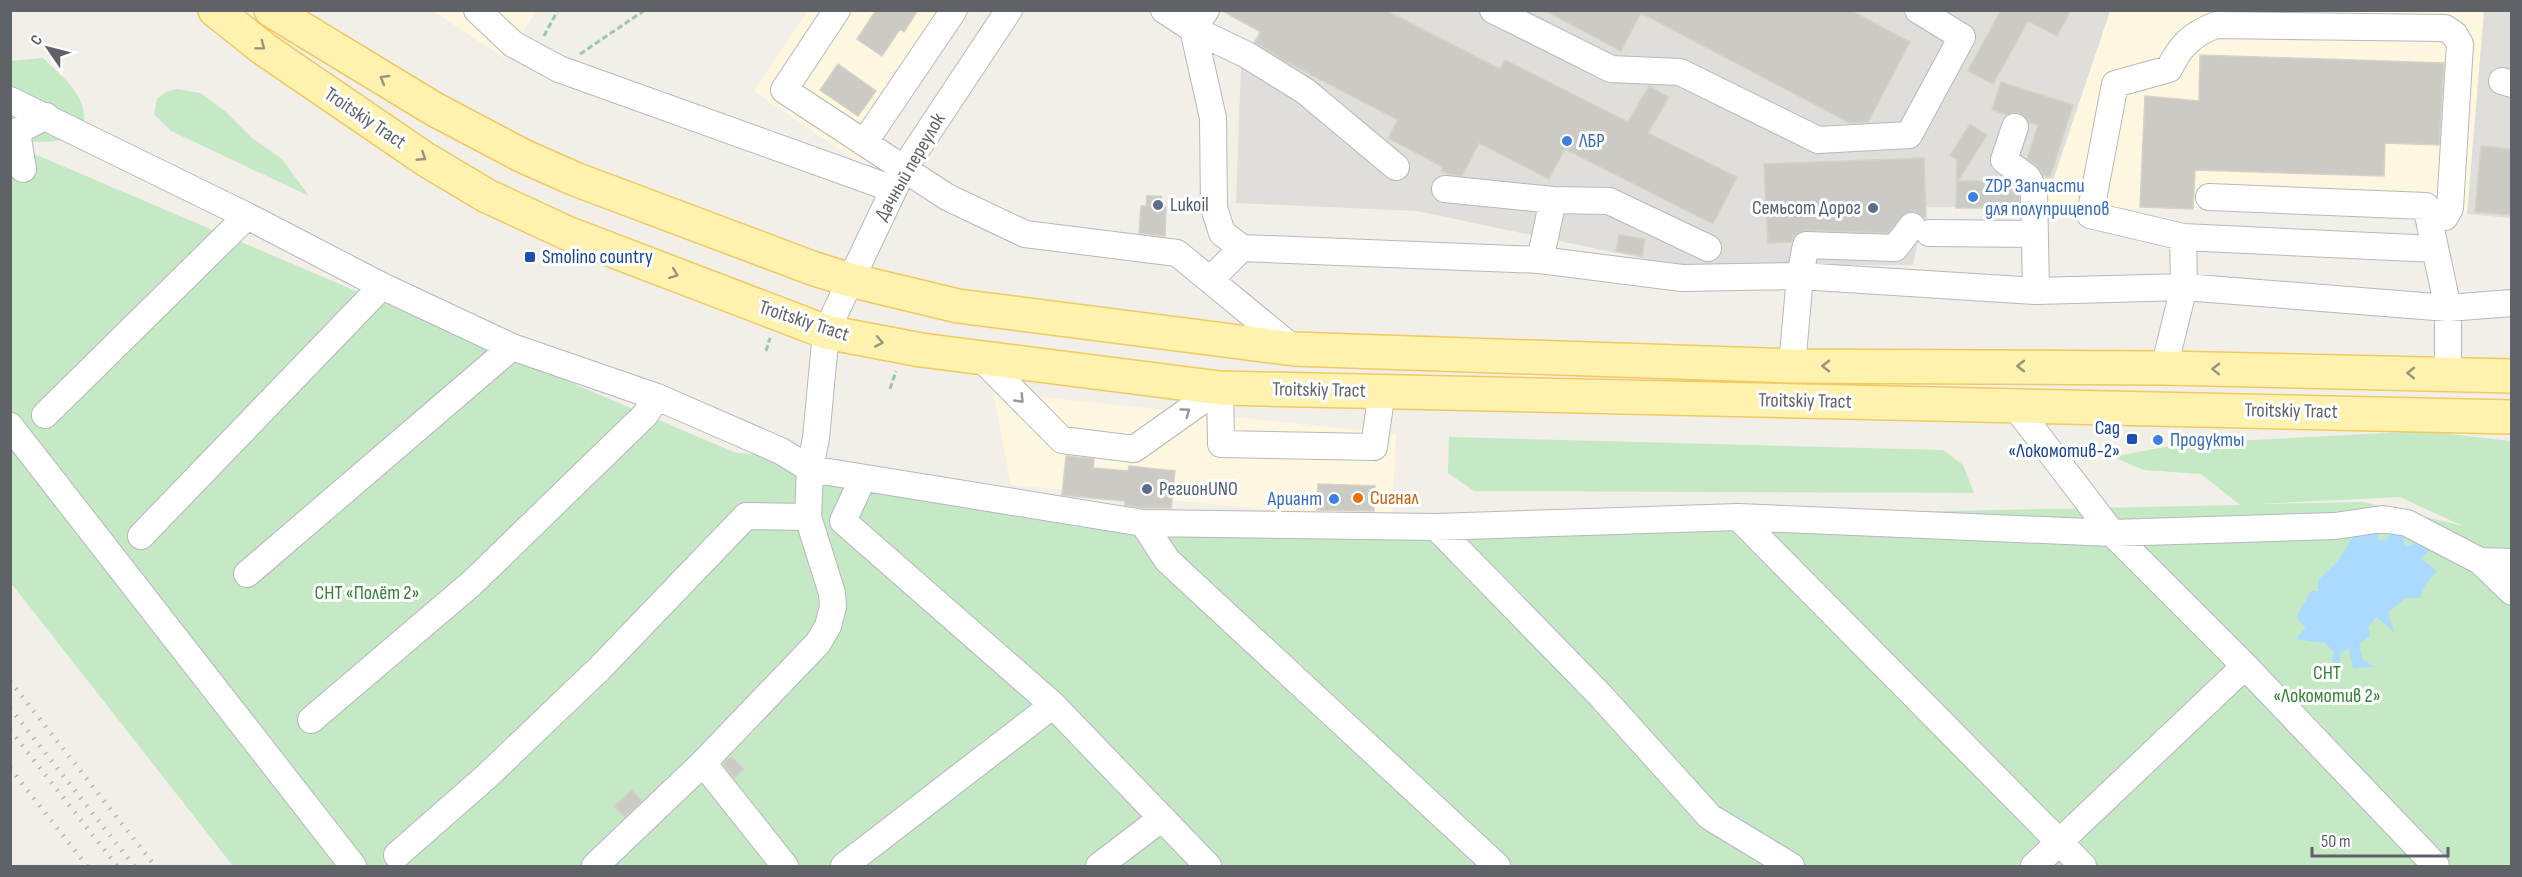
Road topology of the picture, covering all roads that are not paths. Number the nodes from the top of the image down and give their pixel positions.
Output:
1 (215, 10) edge
2 (271, 10) edge
3 (284, 10) edge
4 (477, 10) edge
5 (837, 10) edge
6 (954, 10) edge
7 (1009, 10) edge
8 (1164, 10) edge
9 (1493, 10) edge
10 (1918, 10) edge
11 (502, 20) edge
12 (1200, 20) edge
13 (313, 37) junction
14 (10, 100) edge
15 (46, 116) junction
16 (2015, 127) dead end
17 (14, 134) edge
18 (864, 143) junction
19 (1396, 167) dead end
20 (23, 169) dead end
21 (898, 180) junction
22 (1446, 189) dead end
23 (2209, 197) dead end
24 (1552, 200) junction
25 (247, 216) junction
26 (2428, 216) junction
27 (2035, 234) junction
28 (2183, 237) junction
29 (1242, 248) junction
30 (1708, 248) dead end
31 (2435, 249) junction
32 (1540, 260) junction
33 (1800, 276) junction
34 (850, 280) junction
35 (1210, 280) junction
36 (382, 286) junction
37 (2184, 287) junction
38 (2036, 291) junction
39 (2511, 303) edge
40 (2448, 308) junction
41 (826, 332) junction
42 (512, 347) junction
43 (1294, 349) junction
44 (980, 357) junction
45 (1792, 366) junction
46 (2164, 368) junction
47 (2448, 374) junction
48 (2511, 376) edge
49 (1220, 388) junction
50 (1382, 391) junction
51 (657, 397) junction
52 (2014, 405) junction
53 (45, 415) dead end
54 (2511, 417) edge
55 (10, 426) edge
56 (810, 469) junction
57 (863, 478) junction
58 (808, 517) junction
59 (1738, 517) junction
60 (1143, 523) junction
61 (1436, 527) junction
62 (2112, 533) junction
63 (141, 536) dead end
64 (2480, 561) junction
65 (2511, 562) edge
66 (247, 574) dead end
67 (2511, 592) edge
68 (2245, 666) junction
69 (1053, 705) junction
70 (311, 720) dead end
71 (703, 763) junction
72 (1162, 818) junction
73 (2060, 843) junction
74 (397, 855) dead end
75 (353, 867) edge
76 (595, 867) edge
77 (784, 867) edge
78 (844, 867) edge
79 (1099, 867) edge
80 (1208, 867) edge
81 (1497, 867) edge
82 (1791, 867) edge
83 (2034, 867) edge
84 (2083, 867) edge
85 (2436, 867) edge

1 -> 41 main road, Troitskiy Tract
2 - 13 main road, Troitskiy Tract
3 - 13 street
4 - 11 street
5 - 18 street
6 - 18 street
7 - 21 street, Дачный переулок
8 - 12 street
9 - 10 street
11 - 21 street
12 - 19 street
12 - 29 street
34 -> 13 main road, Troitskiy Tract
14 - 15 street
15 - 17 street
15 - 25 street
16 - 27 street
17 - 20 street
18 - 21 street
21 - 34 street, Дачный переулок
21 - 35 street
22 - 24 street
23 - 26 street
24 - 30 street
24 - 32 street
25 - 36 street
25 - 53 street
26 - 28 street
26 - 31 street
27 - 33 street
27 - 38 street
28 - 31 street
28 - 37 street
29 - 32 street
29 - 35 street
31 - 40 street
32 - 33 street
33 - 38 street
33 - 45 street
34 - 41 street, Дачный переулок
34 - 43 main road, Troitskiy Tract
35 - 43 street
36 - 42 street
36 - 63 street
37 - 38 street
37 - 40 street
37 - 46 street
39 - 40 street
40 - 47 street
41 -> 44 main road, Troitskiy Tract
41 - 56 street, Дачный переулок
42 - 51 street
42 - 66 street
43 - 45 main road, Troitskiy Tract
44 - 49 main road, Troitskiy Tract
44 -> 49 street
46 -> 45 main road, Troitskiy Tract
47 -> 46 main road, Troitskiy Tract
47 - 48 main road, Troitskiy Tract
49 - 50 main road, Troitskiy Tract
49 - 50 street
50 - 52 main road, Troitskiy Tract
51 - 56 street
51 - 70 street
52 - 54 main road, Troitskiy Tract
52 - 62 street
55 - 75 street
56 - 57 street
56 - 58 street, Дачный переулок
57 - 60 street
57 - 69 street
58 - 71 street, Дачный переулок
58 - 74 street
59 - 61 street
59 - 62 street
59 - 73 street
60 - 61 street
60 - 81 street
61 - 82 street
62 - 64 street
62 - 68 street
64 - 65 street
64 - 67 street
68 - 73 street
68 - 85 street
69 - 72 street
69 - 78 street
71 - 76 street, Дачный переулок
71 - 77 street
72 - 79 street
72 - 80 street
73 - 83 street
73 - 84 street

